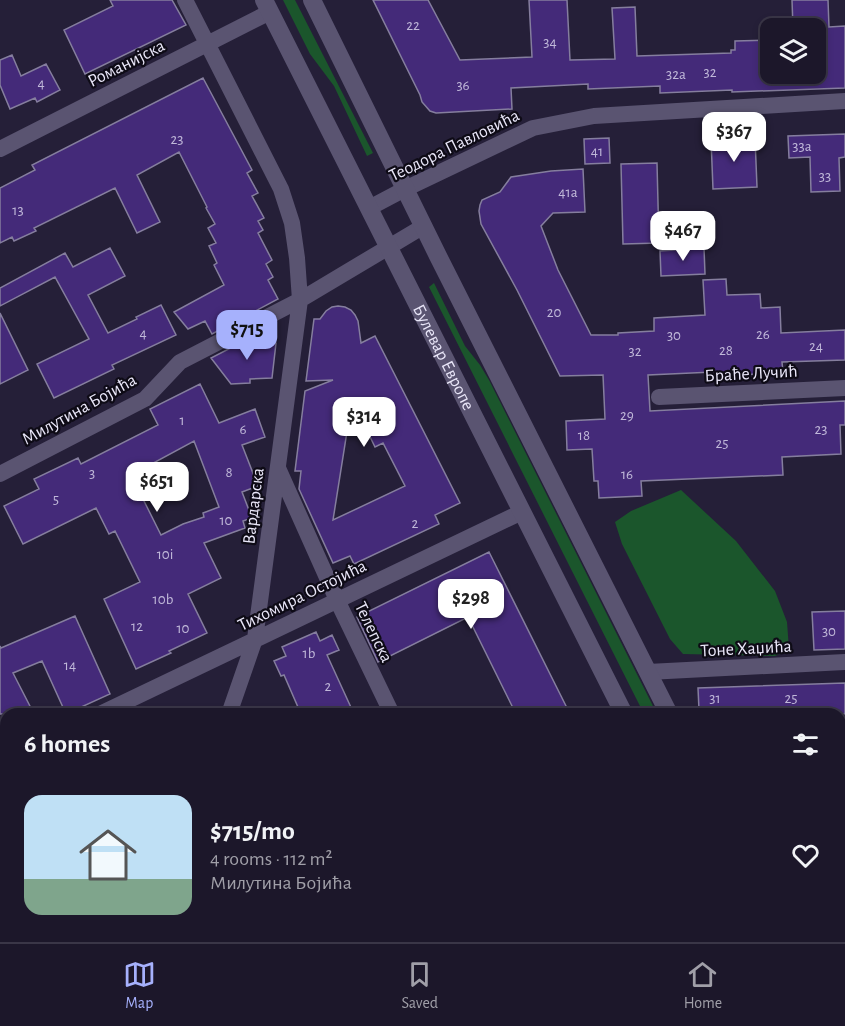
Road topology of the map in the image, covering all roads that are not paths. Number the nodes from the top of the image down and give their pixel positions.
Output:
1 (185, 0) edge
2 (312, 0) edge
3 (267, 6) edge
4 (207, 44) junction
5 (845, 101) edge
6 (0, 149) edge
7 (405, 189) junction
8 (369, 208) junction
9 (424, 226) junction
10 (388, 247) junction
11 (300, 300) junction
12 (845, 388) edge
13 (659, 397) dead end
14 (278, 467) junction
15 (0, 474) edge
16 (522, 512) junction
17 (337, 600) junction
18 (255, 639) junction
19 (845, 662) edge
20 (648, 672) junction
21 (112, 708) edge
22 (231, 708) edge
23 (389, 708) edge
24 (621, 708) edge
25 (666, 708) edge

1 - 4 street
2 - 7 main road
3 - 4 street, Романијска
3 - 8 main road, Булевар Европе
4 - 6 street, Романијска
4 - 11 street
5 - 7 street, Теодора Павловића
7 - 8 street, Теодора Павловића
7 - 9 main road
8 - 10 main road, Булевар Европе
9 - 10 street, Милутина Бојића
9 - 20 main road
10 - 11 street, Милутина Бојића
10 - 16 main road, Булевар Европе
11 - 14 street, Вардарска
11 - 15 street, Милутина Бојића
12 - 13 street, Браће Лучић
14 - 17 street, Телепска
14 - 18 street, Вардарска
16 - 17 street, Тихомира Остојића
16 - 24 main road, Булевар Европе
17 - 18 street, Тихомира Остојића
17 - 23 street, Телепска
18 - 21 street, Тихомира Остојића
18 - 22 street, Вардарска
19 - 20 street, Тоне Хаџића
20 - 25 main road

